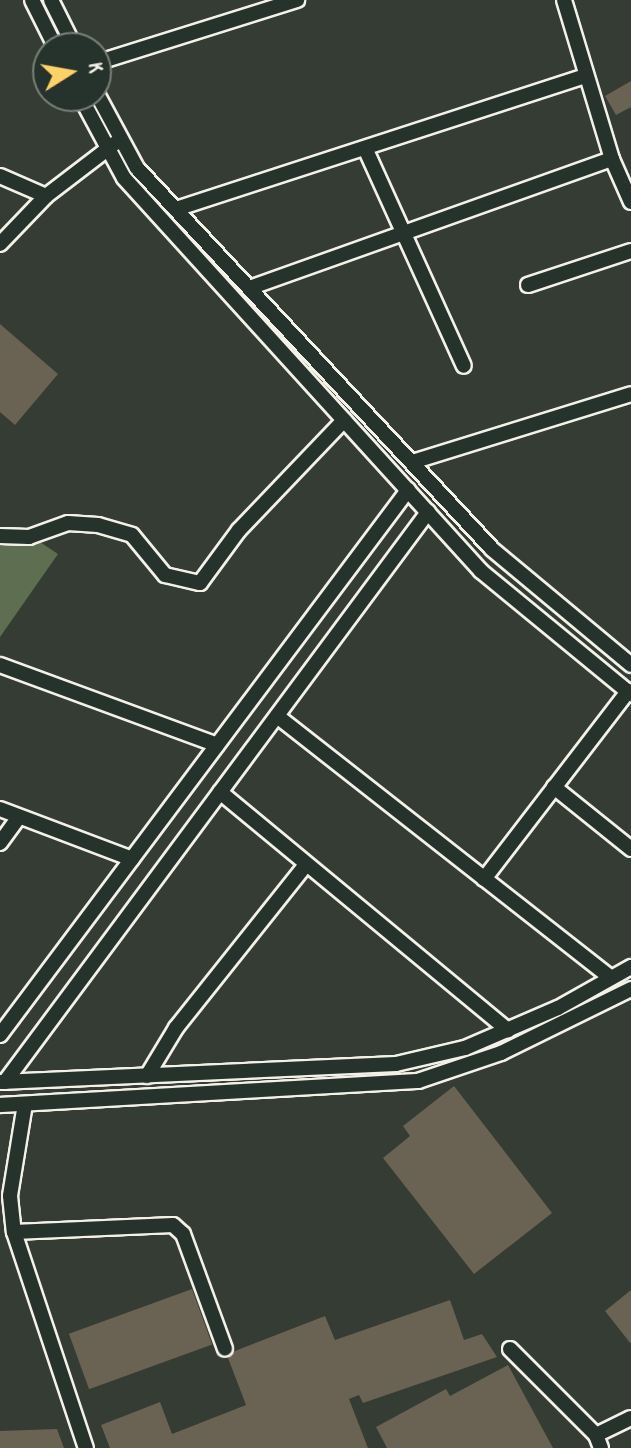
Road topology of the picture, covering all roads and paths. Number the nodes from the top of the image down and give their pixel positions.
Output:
1 (32, 0) edge
2 (51, 0) edge
3 (297, 0) edge
4 (564, 0) edge
5 (48, 32) edge
6 (67, 32) edge
7 (112, 58) edge
8 (586, 76) junction
9 (91, 112) edge
10 (103, 112) edge
11 (113, 144) junction
12 (365, 148) junction
13 (612, 159) junction
14 (0, 176) edge
15 (46, 196) junction
16 (631, 202) edge
17 (176, 209) junction
18 (403, 233) junction
19 (0, 244) edge
20 (631, 251) edge
21 (528, 285) dead end
22 (252, 287) junction
23 (464, 366) dead end
24 (631, 394) edge
25 (344, 420) junction
26 (412, 462) junction
27 (408, 490) junction
28 (428, 512) junction
29 (0, 536) edge
30 (629, 660) edge
31 (0, 665) edge
32 (630, 693) edge
33 (277, 716) junction
34 (217, 745) junction
35 (554, 787) junction
36 (220, 792) junction
37 (0, 809) edge
38 (19, 817) junction
39 (0, 843) edge
40 (631, 849) edge
41 (132, 859) junction
42 (305, 866) junction
43 (484, 879) junction
44 (631, 967) edge
45 (611, 978) junction
46 (631, 989) edge
47 (508, 1030) junction
48 (0, 1035) edge
49 (147, 1076) junction
50 (2, 1082) edge
51 (25, 1104) junction
52 (0, 1105) edge
53 (14, 1232) junction
54 (225, 1349) dead end
55 (510, 1349) dead end
56 (631, 1418) edge
57 (598, 1442) edge
58 (86, 1448) edge

1 - 5 street
2 - 6 street
3 - 7 street
4 - 8 street
8 - 12 street
8 - 13 street
9 - 11 street
10 - 11 street
11 - 15 street
11 - 17 street
11 - 25 street
12 - 17 street
12 - 18 street
13 - 16 street
13 - 18 street
14 - 15 street
15 - 19 street
17 - 22 street
18 - 22 street
18 - 23 street
20 - 21 street
22 - 26 street
24 - 26 street
25 - 27 street
25 - 29 street
26 - 30 street
27 - 28 street
27 - 34 street
28 - 32 street
28 - 33 street
31 - 34 street
32 - 35 street
33 - 36 street
33 - 43 street
34 - 41 street
35 - 40 street
35 - 43 street
36 - 42 street
36 - 50 street
37 - 38 street
38 - 39 street
38 - 41 street
41 - 48 street
42 - 47 street
42 - 49 street
43 - 45 street
44 - 45 street
45 - 47 street
46 - 51 street
47 - 49 street
49 - 50 street
51 - 52 street
51 - 53 street
53 - 54 street
53 - 58 street
55 - 57 street
56 - 57 street

